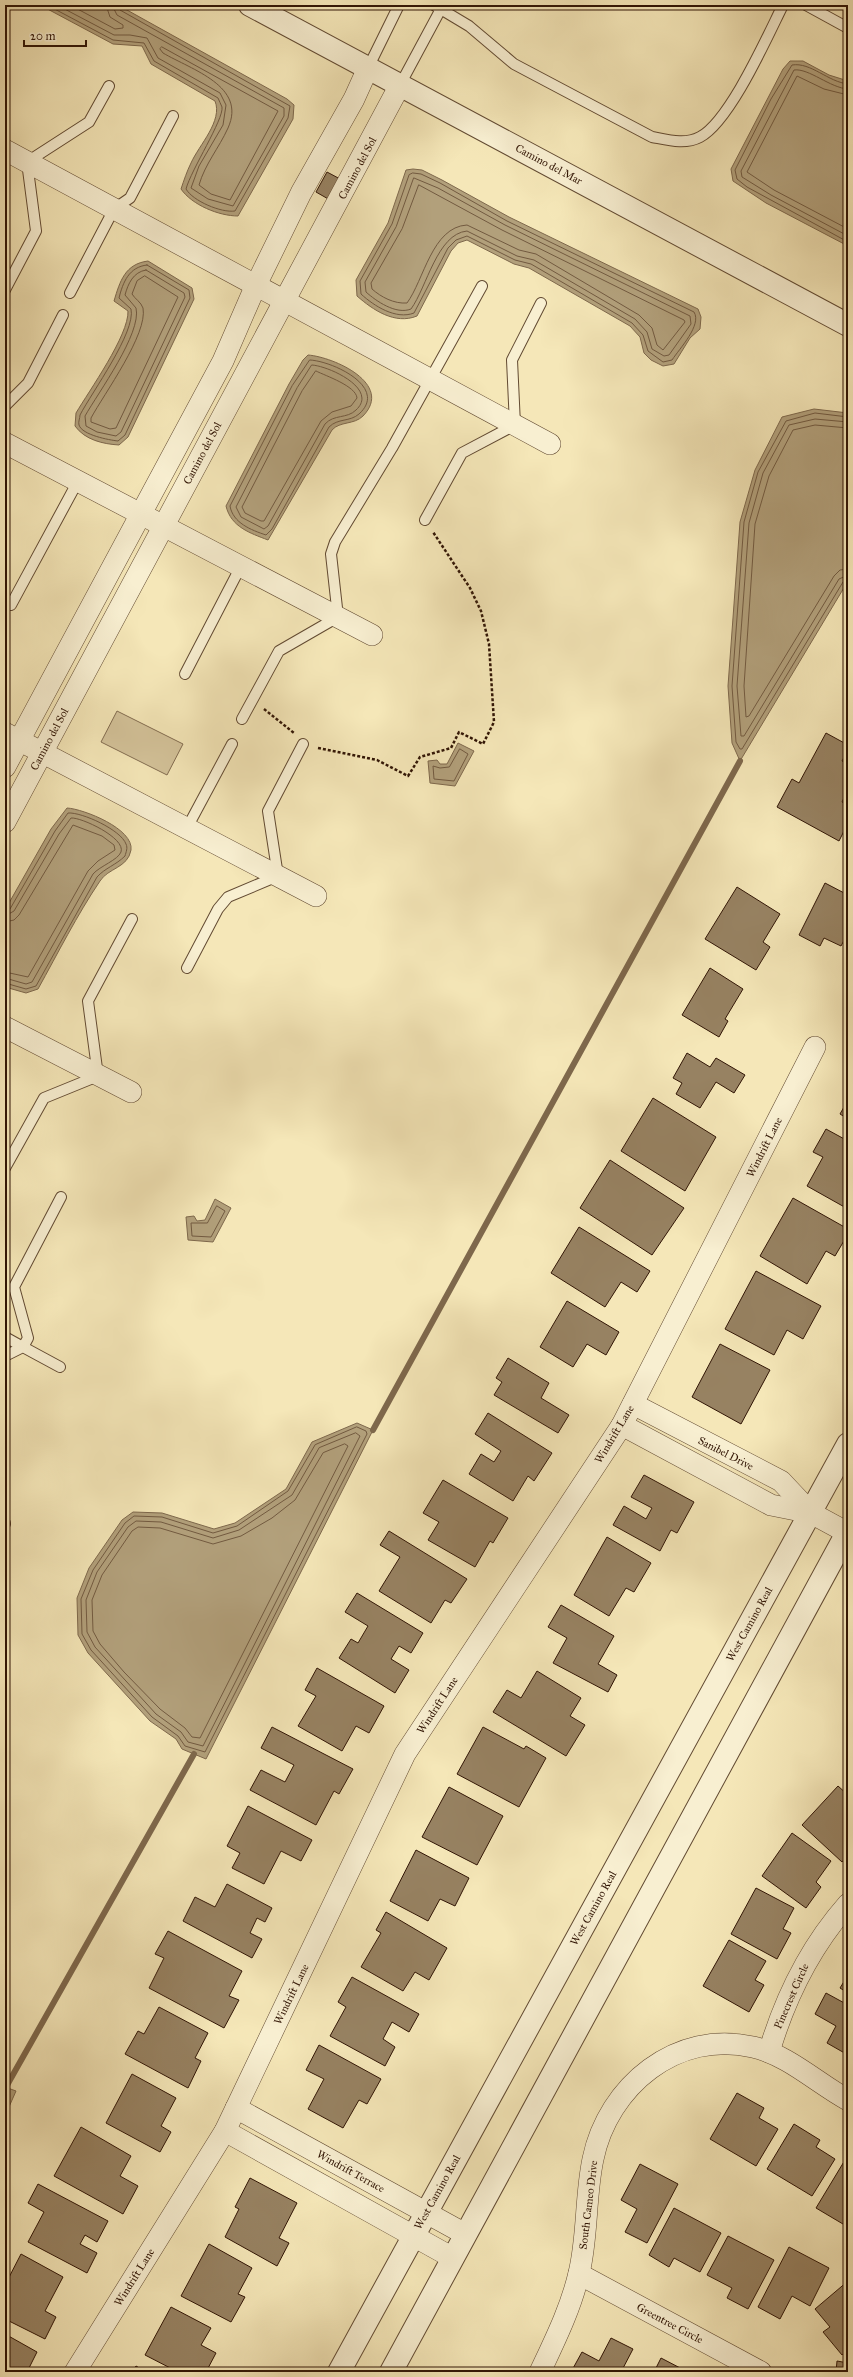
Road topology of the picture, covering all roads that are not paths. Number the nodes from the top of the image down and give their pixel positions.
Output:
1 (250, 5) edge
2 (399, 5) edge
3 (783, 5) edge
4 (806, 5) edge
5 (439, 6) edge
6 (848, 28) edge
7 (368, 68) junction
8 (400, 85) junction
9 (109, 86) dead end
10 (173, 116) dead end
11 (5, 150) edge
12 (27, 162) junction
13 (114, 209) junction
14 (256, 285) junction
15 (482, 286) dead end
16 (5, 290) edge
17 (70, 293) dead end
18 (284, 300) junction
19 (541, 303) dead end
20 (63, 315) dead end
21 (848, 324) edge
22 (430, 380) junction
23 (5, 406) edge
24 (514, 425) junction
25 (5, 443) edge
26 (550, 444) dead end
27 (78, 481) junction
28 (140, 513) junction
29 (425, 520) road end
30 (163, 525) junction
31 (241, 566) junction
32 (11, 605) dead end
33 (338, 617) junction
34 (372, 635) dead end
35 (185, 674) dead end
36 (242, 719) dead end
37 (12, 737) edge
38 (232, 744) dead end
39 (303, 744) road end
40 (42, 753) junction
41 (5, 767) edge
42 (5, 822) edge
43 (187, 828) junction
44 (278, 876) junction
45 (316, 896) dead end
46 (132, 919) dead end
47 (187, 968) dead end
48 (5, 1027) edge
49 (815, 1047) dead end
50 (98, 1076) junction
51 (131, 1092) dead end
52 (5, 1168) edge
53 (61, 1197) dead end
54 (5, 1337) edge
55 (23, 1347) junction
56 (5, 1356) edge
57 (60, 1367) dead end
58 (632, 1404) junction
59 (622, 1425) junction
60 (848, 1444) edge
61 (810, 1513) junction
62 (848, 1532) edge
63 (848, 1904) edge
64 (769, 2052) junction
65 (848, 2100) edge
66 (236, 2108) junction
67 (225, 2131) junction
68 (426, 2212) junction
69 (466, 2234) junction
70 (413, 2236) junction
71 (452, 2258) junction
72 (579, 2274) junction
73 (75, 2372) edge
74 (339, 2372) edge
75 (391, 2372) edge
76 (540, 2372) edge
77 (761, 2372) edge

1 - 7 street, Camino del Mar
2 - 7 lane
3 - 5 lane
4 - 6 lane
5 - 8 lane
7 - 8 street, Camino del Mar
7 - 14 street
8 - 18 street, Camino del Sol
8 - 21 street, Camino del Mar
9 - 12 lane
10 - 13 lane
11 - 12 street
12 - 13 street
12 - 16 lane
13 - 14 street
13 - 17 lane
14 - 18 street
14 - 28 street
15 - 22 lane
18 - 22 street
18 - 30 street, Camino del Sol
19 - 24 lane
20 - 23 lane
22 - 24 street
22 - 33 lane
24 - 26 street
24 - 29 lane
25 - 27 street
27 - 28 street
27 - 32 lane
28 - 30 street
28 - 37 street
30 - 31 street
30 - 40 street, Camino del Sol
31 - 33 street
31 - 35 lane
33 - 34 street
33 - 36 lane
37 - 40 street
37 - 41 street
38 - 43 lane
39 - 44 lane
40 - 42 street, Camino del Sol
40 - 43 street
43 - 44 street
44 - 45 street
44 - 47 lane
46 - 50 lane
48 - 50 street
49 - 58 street, Windrift Lane
50 - 51 street
50 - 52 lane
53 - 55 lane
54 - 55 lane
55 - 56 lane
55 - 57 lane
58 - 59 street, Windrift Lane
58 - 61 street, Sanibel Drive
59 - 61 street, Sanibel Drive
59 - 66 street, Windrift Lane
60 - 61 street, West Camino Real
61 - 62 street, Sanibel Drive
61 - 68 street, West Camino Real
62 - 69 street
63 - 64 street, Pinecrest Circle
64 - 65 street, South Cameo Drive
64 - 72 street, South Cameo Drive
66 - 67 street, Windrift Lane
66 - 68 street, Windrift Terrace
67 - 70 street
67 - 73 street, Windrift Lane
68 - 69 street, Windrift Terrace
68 - 70 street, West Camino Real
69 - 71 street
70 - 71 street
70 - 74 street, West Camino Real
71 - 75 street
72 - 76 street, South Cameo Drive
72 - 77 street, Greentree Circle

